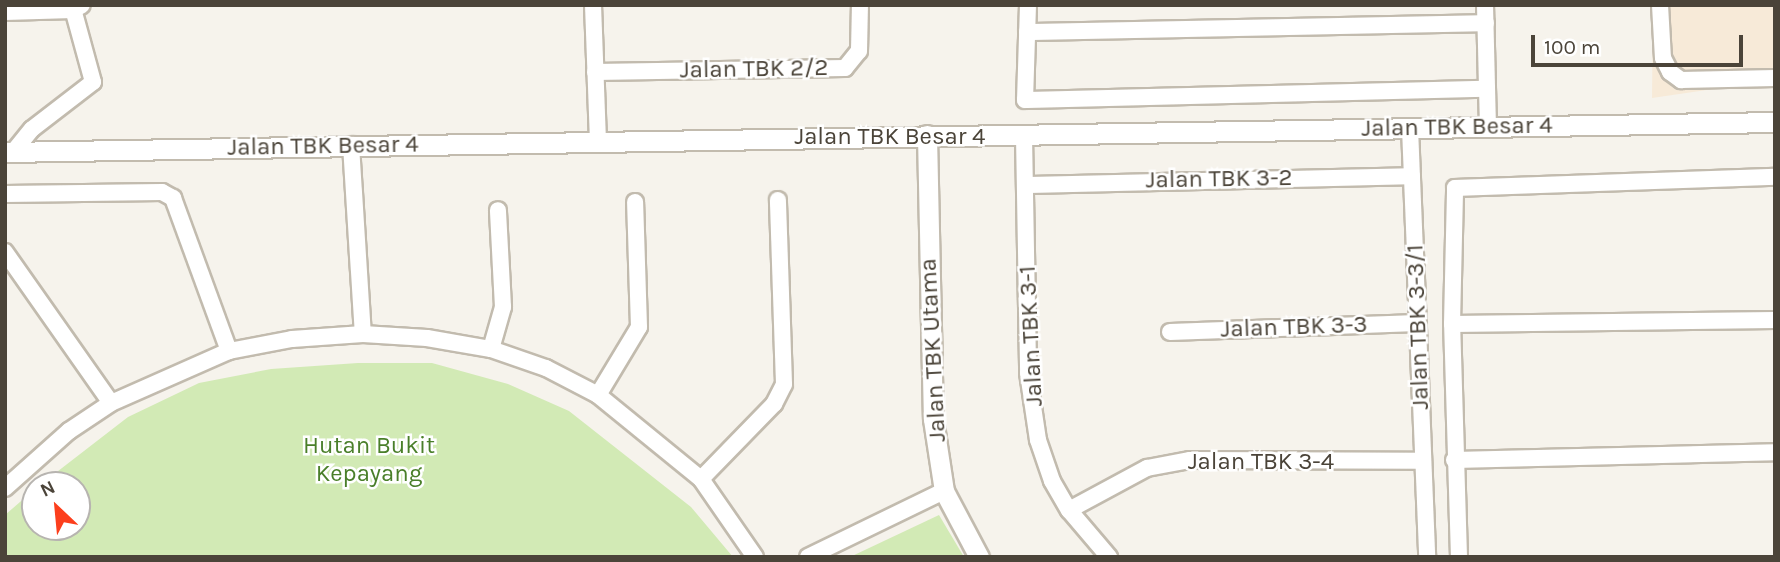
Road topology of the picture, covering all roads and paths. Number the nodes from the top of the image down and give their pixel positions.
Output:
1 (593, 5) edge
2 (860, 5) edge
3 (1028, 5) edge
4 (1485, 5) edge
5 (1660, 5) edge
6 (76, 7) edge
7 (5, 12) edge
8 (1486, 23) junction
9 (1027, 32) junction
10 (595, 72) junction
11 (1775, 78) edge
12 (1487, 89) junction
13 (1775, 122) edge
14 (1488, 126) junction
15 (1410, 128) junction
16 (927, 135) junction
17 (1024, 136) junction
18 (598, 141) junction
19 (351, 145) junction
20 (10, 151) edge
21 (1412, 176) junction
22 (1775, 177) edge
23 (1026, 185) junction
24 (5, 194) edge
25 (779, 200) dead end
26 (635, 202) dead end
27 (498, 210) dead end
28 (5, 252) edge
29 (1775, 320) edge
30 (1418, 323) junction
31 (1452, 324) junction
32 (1170, 332) dead end
33 (363, 334) junction
34 (491, 349) junction
35 (229, 351) junction
36 (598, 396) junction
37 (111, 404) junction
38 (1775, 452) edge
39 (1454, 460) junction
40 (1422, 461) junction
41 (701, 479) junction
42 (6, 485) edge
43 (944, 491) junction
44 (1069, 509) junction
45 (755, 557) edge
46 (808, 557) edge
47 (979, 557) edge
48 (1109, 557) edge
49 (1427, 557) edge
50 (1459, 557) edge

1 - 10 street
2 - 10 street, Jalan TBK 2/2
3 - 9 street
4 - 8 street
5 - 11 street
6 - 7 street
6 - 20 street
8 - 9 street
8 - 12 street
9 - 12 street
10 - 18 street
12 - 14 street
13 - 14 street, Jalan TBK Besar 4
14 - 15 street, Jalan TBK Besar 4
15 - 17 street, Jalan TBK Besar 4
15 - 21 street, Jalan TBK 3-3/1
16 - 17 street, Jalan TBK Besar 4
16 - 18 street, Jalan TBK Besar 4
16 - 43 street, Jalan TBK Utama
17 - 23 street, Jalan TBK 3-1
18 - 19 street, Jalan TBK Besar 4
19 - 20 street, Jalan TBK Besar 4
19 - 33 street
21 - 23 street, Jalan TBK 3-2
21 - 30 street, Jalan TBK 3-3/1
22 - 31 street
23 - 44 street, Jalan TBK 3-1
24 - 35 street
25 - 41 street
26 - 36 street
27 - 34 street
28 - 37 street
29 - 31 street
30 - 32 street, Jalan TBK 3-3
30 - 40 street, Jalan TBK 3-3/1
31 - 39 street
33 - 34 street
33 - 35 street
34 - 36 street
35 - 37 street
36 - 41 street
37 - 42 street
38 - 39 street
39 - 50 street
40 - 44 street, Jalan TBK 3-4
40 - 49 street, Jalan TBK 3-3/1
41 - 45 street
43 - 46 street
43 - 47 street, Jalan TBK Utama
44 - 48 street, Jalan TBK 3-1

